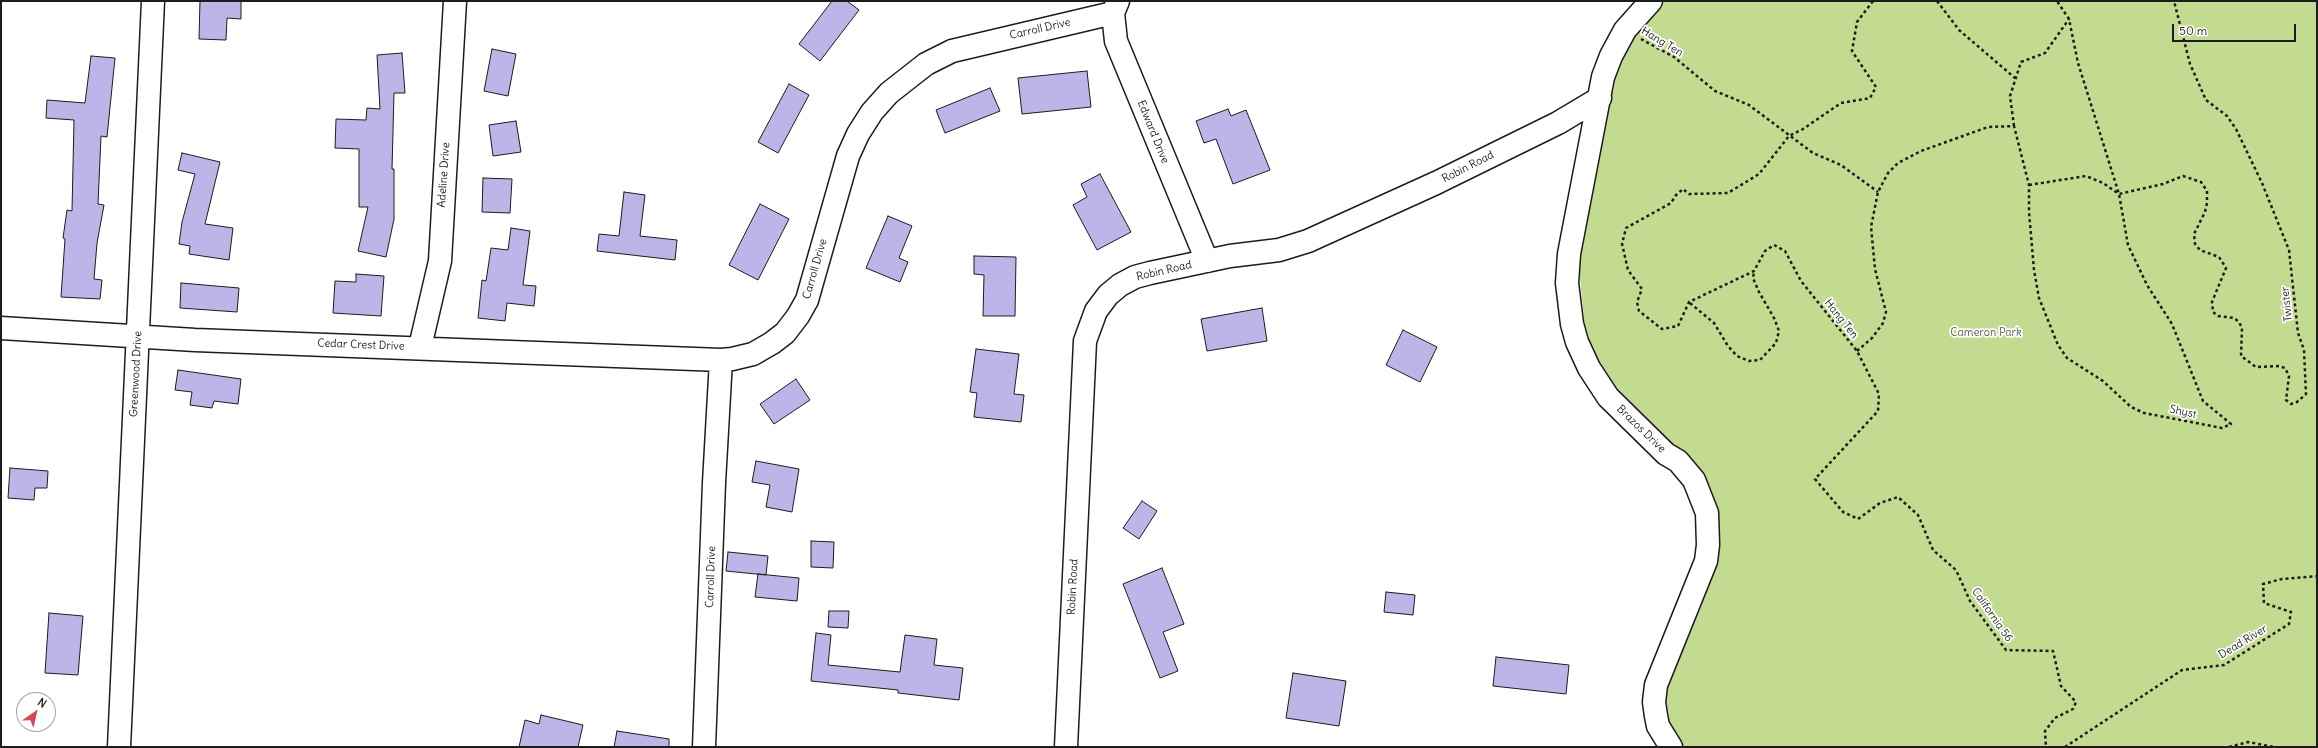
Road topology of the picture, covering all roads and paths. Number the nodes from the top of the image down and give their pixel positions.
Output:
1 (153, 1) edge
2 (456, 1) edge
3 (1651, 1) edge
4 (1873, 1) edge
5 (1937, 1) edge
6 (2057, 1) edge
7 (2174, 1) edge
8 (1116, 7) edge
9 (2069, 19) junction
10 (1625, 30) junction
11 (2015, 78) junction
12 (1600, 98) junction
13 (2014, 126) junction
14 (1790, 136) junction
15 (2029, 185) junction
16 (1878, 192) junction
17 (2119, 194) junction
18 (1207, 261) junction
19 (1754, 271) junction
20 (1689, 302) junction
21 (1, 328) edge
22 (138, 336) junction
23 (420, 347) junction
24 (1857, 351) junction
25 (721, 360) junction
26 (2317, 576) edge
27 (119, 747) edge
28 (704, 747) edge
29 (1066, 747) edge
30 (1671, 747) edge
31 (2046, 747) edge
32 (2065, 747) edge
33 (2229, 747) edge
34 (2274, 747) edge

1 - 22 street, Greenwood Drive
2 - 23 street, Adeline Drive
3 - 10 street, Brazos Drive
4 - 14 path
5 - 11 path
6 - 9 path
7 - 17 path, Twister
8 - 18 street, Edward Drive
8 - 25 street, Carroll Drive
9 - 11 path
9 - 17 path
10 - 12 street, Brazos Drive
10 - 14 path, Hang Ten
11 - 13 path
12 - 18 street, Robin Road
12 - 30 street, Brazos Drive
13 - 15 path
13 - 16 path, Hang Ten
14 - 16 path, Hang Ten
14 - 20 path
15 - 17 path
15 - 17 path, Shyst
16 - 24 path, Hang Ten
18 - 29 street, Robin Road
19 - 20 path
19 - 20 path
19 - 24 path, Hang Ten
21 - 22 street, Cedar Crest Drive
22 - 23 street, Cedar Crest Drive
22 - 27 street, Greenwood Drive
23 - 25 street, Cedar Crest Drive
24 - 31 path, California 56
25 - 28 street, Carroll Drive
26 - 32 path, Dead River
33 - 34 path

